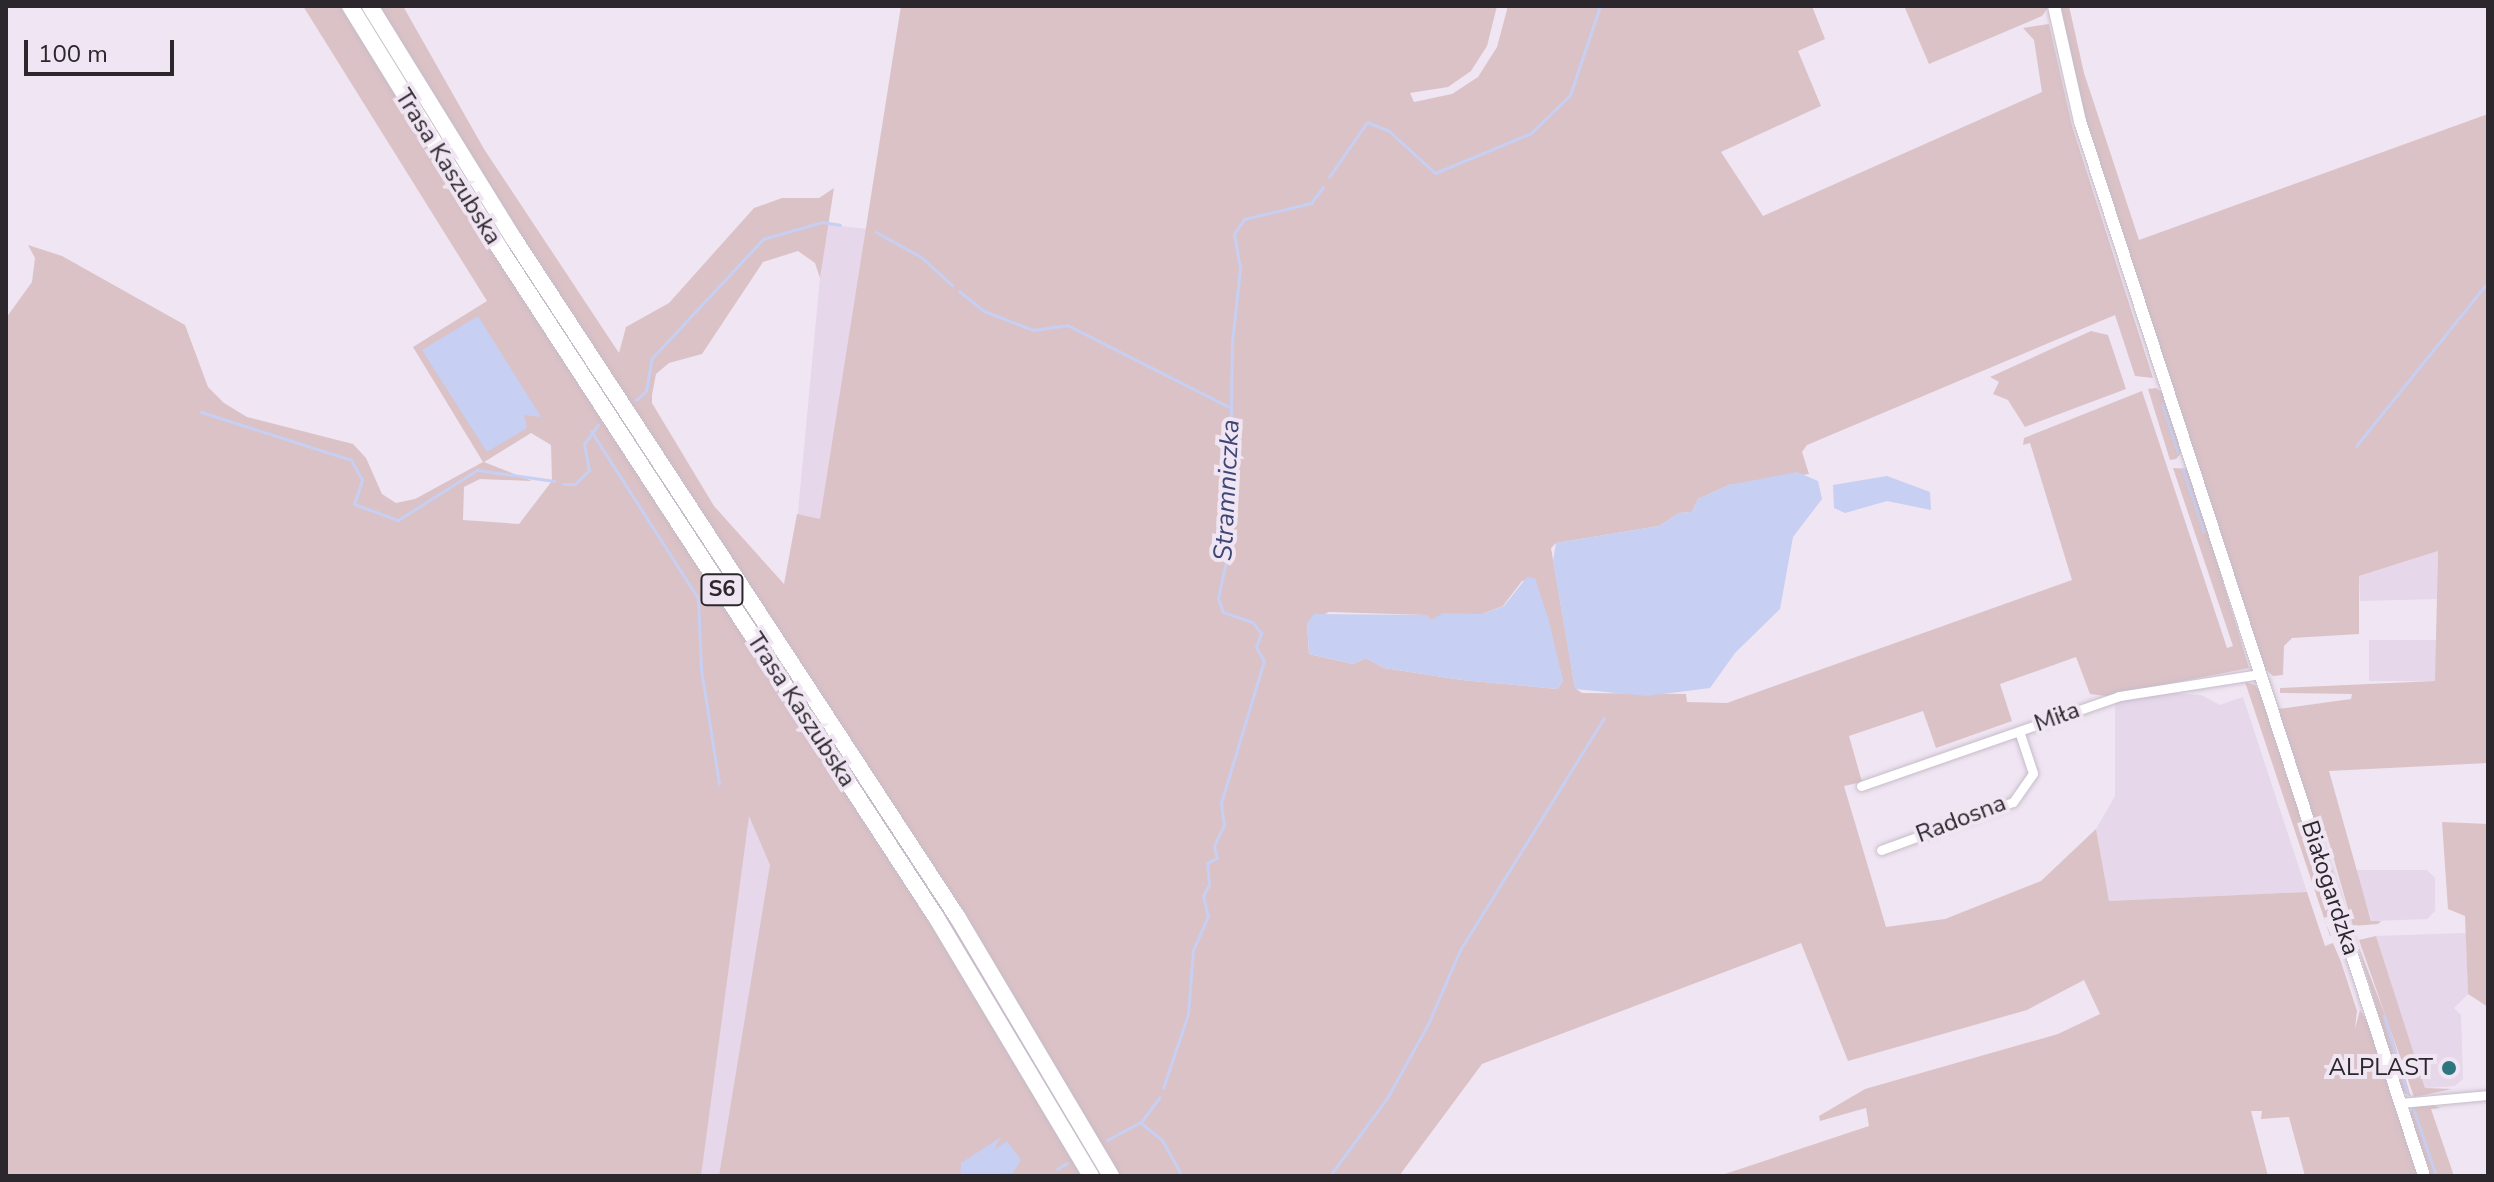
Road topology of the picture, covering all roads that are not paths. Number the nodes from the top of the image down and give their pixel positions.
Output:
1 (350, 6) edge
2 (370, 6) edge
3 (2054, 6) edge
4 (2260, 674) junction
5 (2019, 731) junction
6 (1861, 786) dead end
7 (1881, 850) dead end
8 (2488, 1095) edge
9 (2400, 1103) junction
10 (1091, 1176) edge
11 (1111, 1176) edge
12 (2424, 1176) edge

1 - 10 highway, Trasa Kaszubska / S6
2 - 11 highway, Trasa Kaszubska / S6
3 - 4 main road, Białogardzka
4 - 5 street, Miła
4 - 9 main road, Białogardzka
5 - 6 street, Miła
5 - 7 street, Radosna
8 - 9 street
9 - 12 main road, Białogardzka

